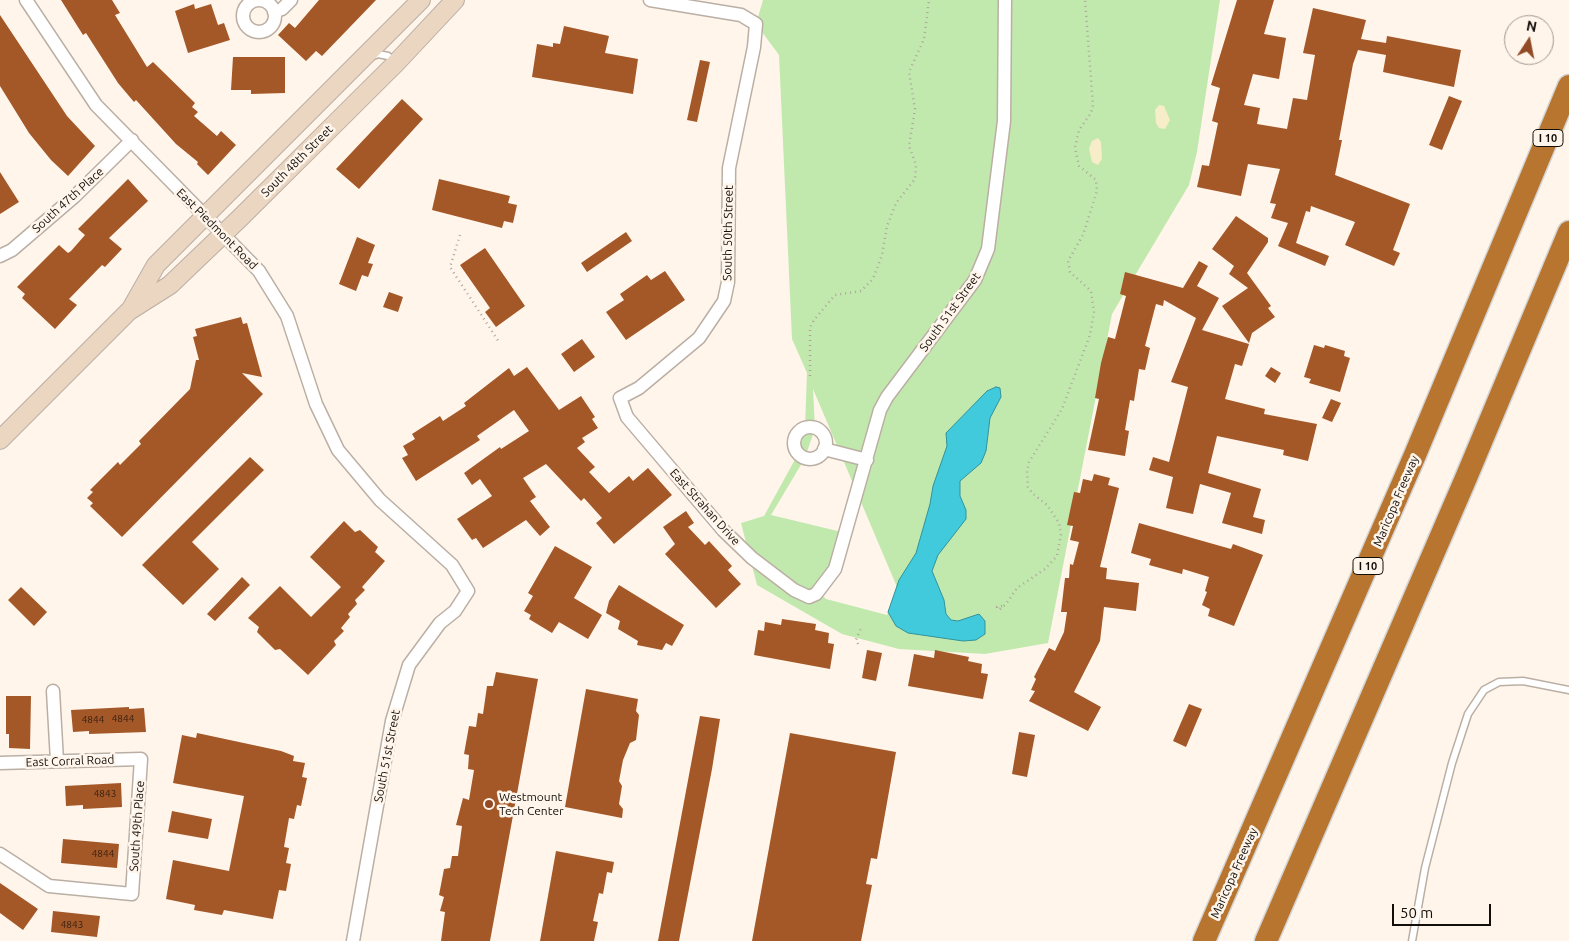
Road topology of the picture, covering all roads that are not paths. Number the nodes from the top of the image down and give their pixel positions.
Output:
1 (26, 0) edge
2 (291, 0) edge
3 (421, 0) edge
4 (455, 0) edge
5 (650, 0) edge
6 (1005, 0) edge
7 (669, 2) edge
8 (274, 12) dead end
9 (362, 59) junction
10 (396, 63) junction
11 (1569, 86) edge
12 (132, 140) junction
13 (206, 217) junction
14 (1569, 232) edge
15 (224, 234) junction
16 (0, 256) edge
17 (130, 311) junction
18 (620, 398) joint
19 (0, 440) edge
20 (824, 449) dead end
21 (867, 460) junction
22 (468, 591) joint
23 (809, 597) joint
24 (52, 690) dead end
25 (1569, 690) edge
26 (141, 759) joint
27 (57, 761) junction
28 (0, 763) edge
29 (0, 854) edge
30 (353, 941) edge
31 (1204, 941) edge
32 (1266, 941) edge
33 (1412, 941) edge

1 - 12 street, East Piedmont Road
2 - 8 street
3 - 9 main road, South 48th Street
4 - 10 main road, South 48th Street
5 - 7 street
6 - 21 street, South 51st Street
7 - 18 street, South 50th Street
9 - 10 lane
9 - 13 main road, South 48th Street
10 - 15 main road, South 48th Street
11 - 31 highway, Maricopa Freeway / I 10
12 - 13 street, East Piedmont Road
12 - 16 street, South 47th Place
13 - 15 street, East Piedmont Road
13 - 17 main road, South 48th Street
14 - 32 highway
15 - 17 main road, South 48th Street
15 - 22 street, East Piedmont Road
17 - 19 main road, South 48th Street
18 - 23 street, East Strahan Drive
20 - 21 street
21 - 23 street, South 51st Street
22 - 30 street, South 51st Street
24 - 27 street
25 - 33 lane
26 - 27 street, East Corral Road
26 - 29 street, South 49th Place
27 - 28 street, East Corral Road

